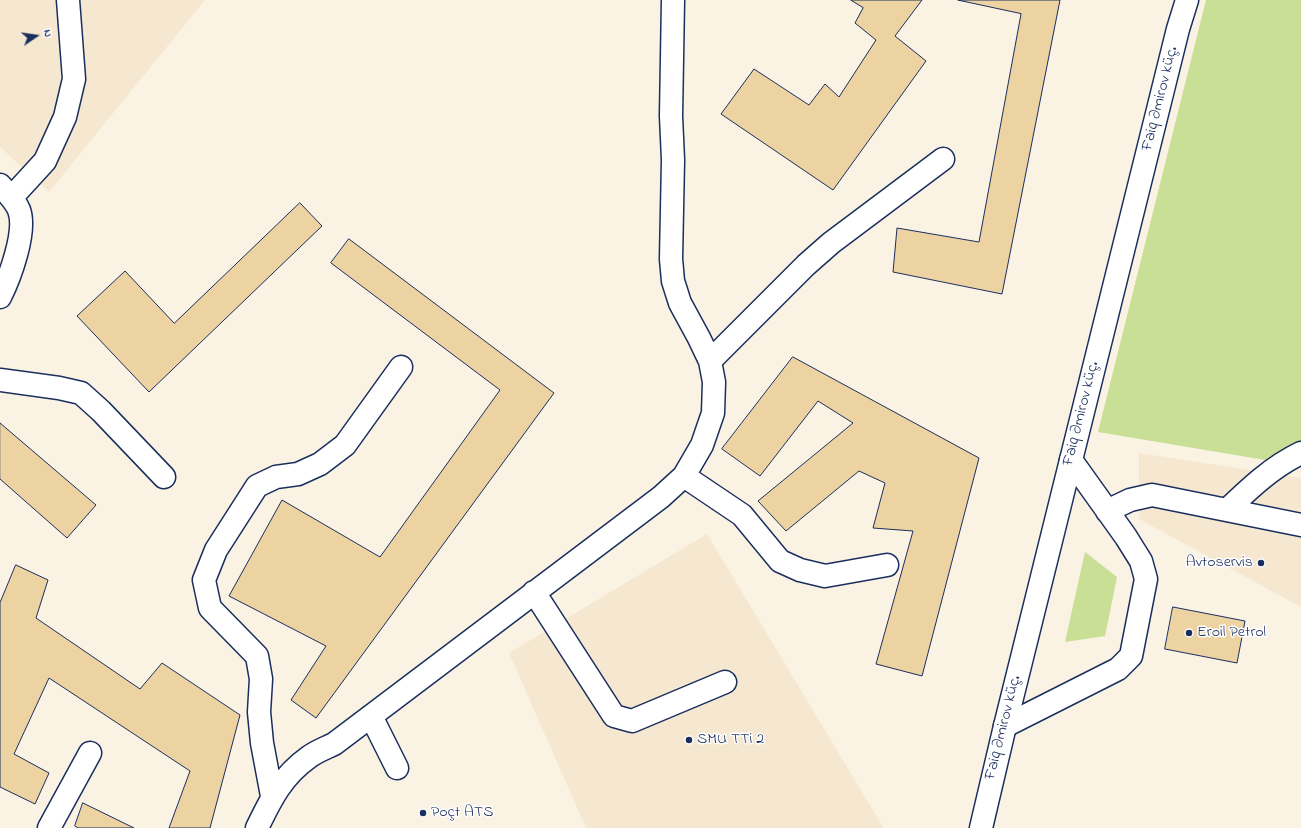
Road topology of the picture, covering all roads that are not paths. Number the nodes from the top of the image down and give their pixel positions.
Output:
1 (68, 0) edge
2 (672, 0) edge
3 (1187, 0) edge
4 (943, 159) dead end
5 (6, 191) edge
6 (0, 296) edge
7 (710, 361) junction
8 (401, 367) dead end
9 (0, 380) edge
10 (1301, 453) edge
11 (1071, 460) junction
12 (684, 476) junction
13 (164, 477) dead end
14 (1226, 510) junction
15 (1107, 511) junction
16 (1301, 525) edge
17 (887, 565) dead end
18 (534, 592) junction
19 (725, 682) dead end
20 (371, 716) junction
21 (1004, 726) junction
22 (90, 752) dead end
23 (397, 768) dead end
24 (272, 796) junction
25 (49, 828) edge
26 (257, 828) edge
27 (981, 828) edge

1 - 5 main road
2 - 7 main road
3 - 11 main road, Faiq Əmirov küç.
4 - 7 main road
5 - 6 main road
7 - 12 main road
8 - 24 main road
9 - 13 main road
10 - 14 main road
11 - 15 main road
11 - 21 main road, Faiq Əmirov küç.
12 - 17 main road
12 - 18 main road
14 - 15 main road
14 - 16 main road
15 - 21 main road
18 - 19 main road
18 - 20 main road
20 - 23 main road
20 - 24 main road
21 - 27 main road, Faiq Əmirov küç.
22 - 25 main road
24 - 26 main road

